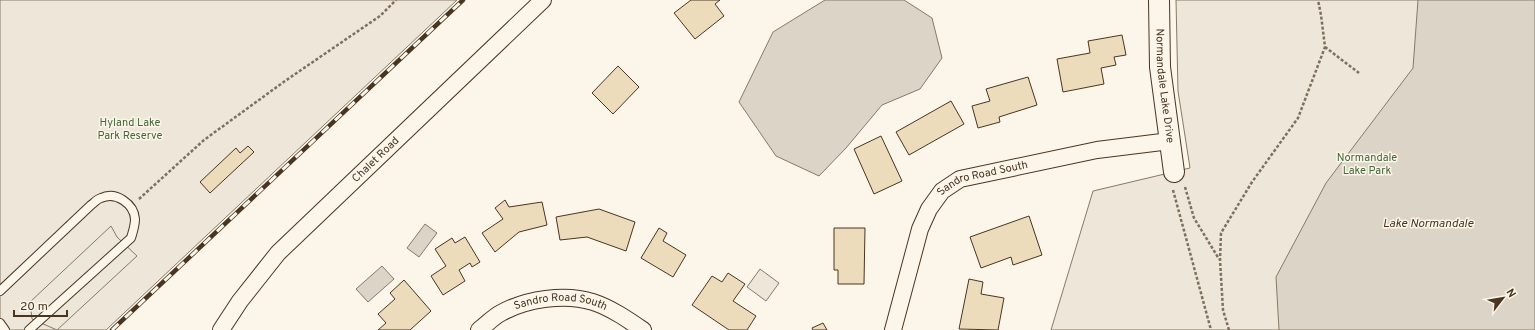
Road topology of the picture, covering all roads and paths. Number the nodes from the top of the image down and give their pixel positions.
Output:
1 (396, 0) edge
2 (543, 0) edge
3 (1159, 0) edge
4 (1318, 0) edge
5 (1325, 47) junction
6 (1359, 74) dead end
7 (1170, 141) junction
8 (1174, 172) junction
9 (131, 209) junction
10 (1220, 260) junction
11 (0, 291) edge
12 (0, 323) edge
13 (5, 330) edge
14 (29, 330) edge
15 (221, 330) edge
16 (479, 330) edge
17 (644, 330) edge
18 (893, 330) edge
19 (1211, 330) edge
20 (1229, 330) edge

1 - 9 path
2 - 15 street, Chalet Road
3 - 7 street, Normandale Lake Drive
4 - 5 path
5 - 6 path
5 - 10 path
7 - 8 street, Normandale Lake Drive
7 - 18 street, Sandro Road South
8 - 10 path
8 - 19 path
9 - 11 lane
9 - 14 lane
10 - 20 path
12 - 13 lane
16 - 17 street, Sandro Road South

